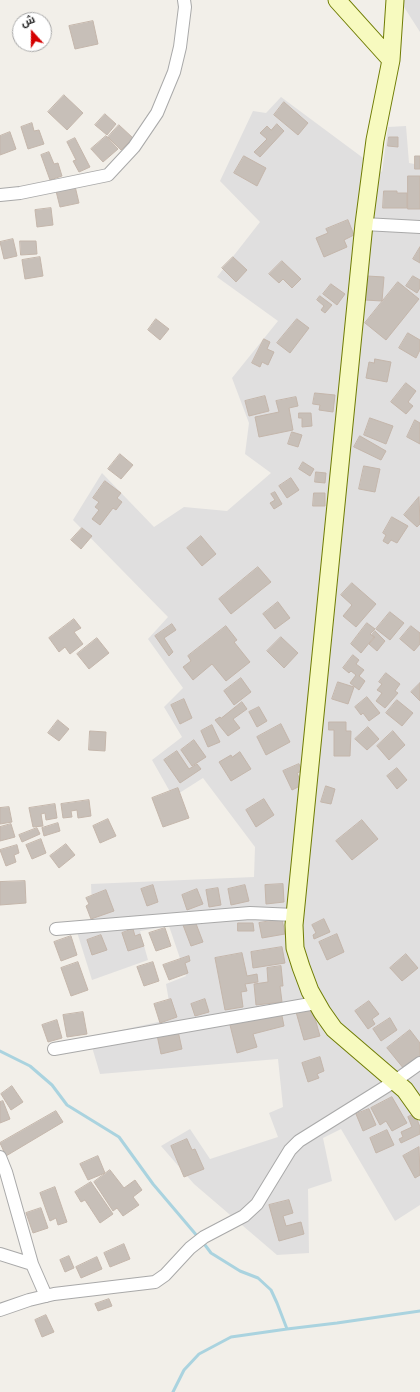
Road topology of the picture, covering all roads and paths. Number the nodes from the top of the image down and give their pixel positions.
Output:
1 (184, 0) edge
2 (337, 0) edge
3 (396, 0) edge
4 (391, 60) junction
5 (0, 195) edge
6 (364, 224) junction
7 (420, 226) edge
8 (295, 915) junction
9 (56, 929) dead end
10 (316, 1003) junction
11 (54, 1049) dead end
12 (420, 1063) edge
13 (395, 1081) junction
14 (420, 1111) edge
15 (0, 1157) edge
16 (0, 1254) edge
17 (32, 1264) junction
18 (46, 1296) junction
19 (0, 1310) edge

1 - 5 street
2 - 4 street
3 - 4 street
4 - 6 street
6 - 7 street
6 - 8 street
8 - 9 street
8 - 10 street
10 - 11 street
10 - 13 street
12 - 13 street
13 - 14 street
13 - 18 street
15 - 17 street
16 - 17 street
17 - 18 street
18 - 19 street

